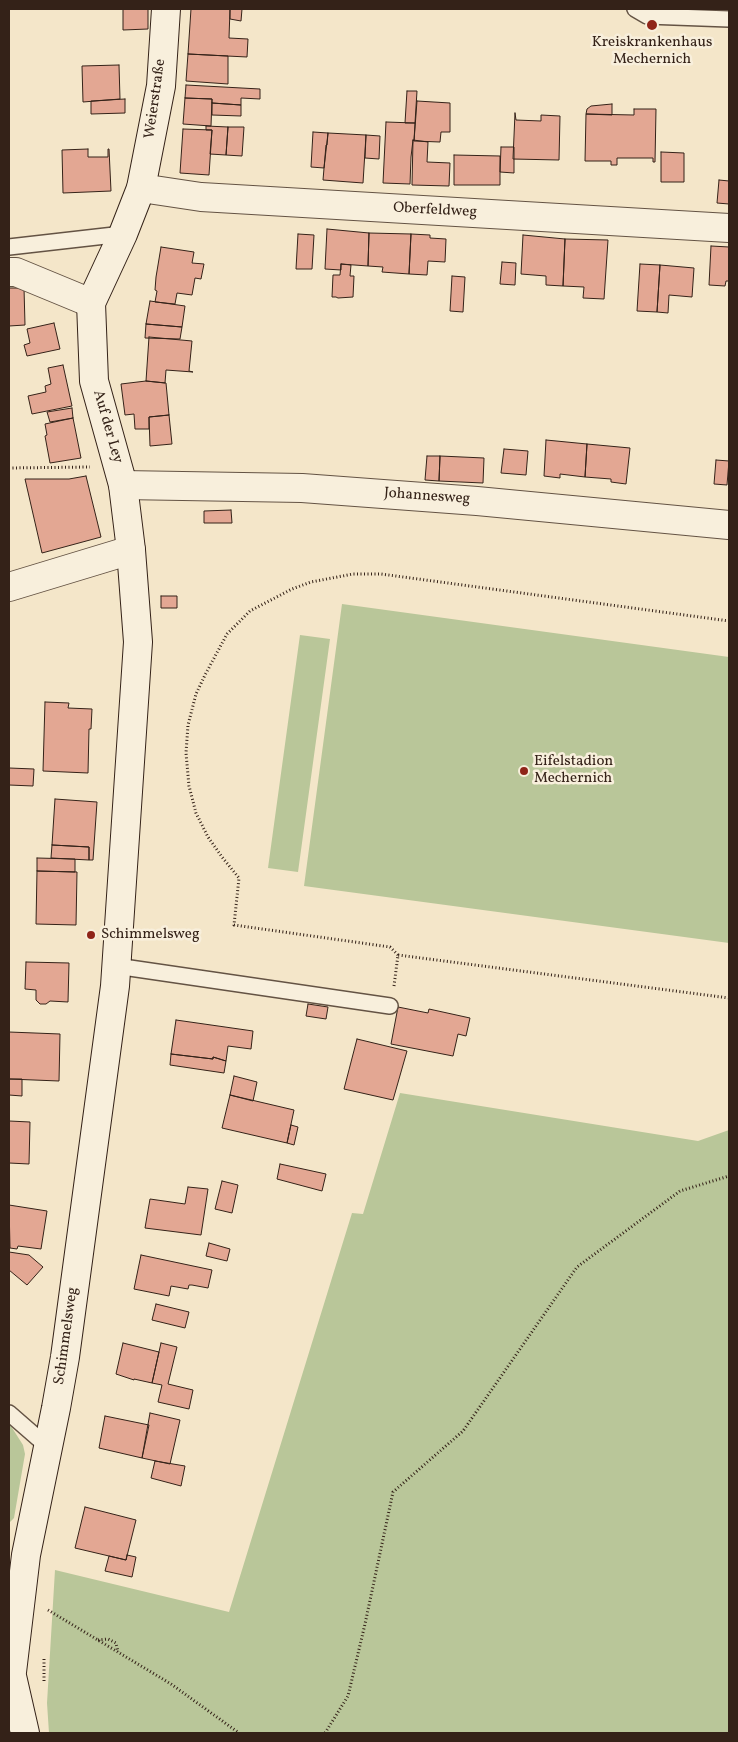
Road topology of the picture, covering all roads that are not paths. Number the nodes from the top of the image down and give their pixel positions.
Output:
1 (166, 9) edge
2 (635, 9) edge
3 (729, 19) edge
4 (141, 188) junction
5 (729, 228) edge
6 (123, 234) junction
7 (9, 247) edge
8 (9, 272) edge
9 (91, 303) junction
10 (120, 475) junction
11 (729, 525) edge
12 (131, 550) junction
13 (9, 587) edge
14 (116, 966) junction
15 (390, 1006) dead end
16 (9, 1413) edge
17 (48, 1447) junction
18 (10, 1684) edge
19 (25, 1733) edge

1 - 4 street, Weierstraße
2 - 3 lane
4 - 5 street, Oberfeldweg
4 - 6 street, Auf der Ley
6 - 7 lane
6 - 9 street, Auf der Ley
8 - 9 street
9 - 10 street, Auf der Ley
10 - 11 street, Johannesweg
10 - 12 street, Auf der Ley
12 - 13 street
12 - 14 street, Schimmelsweg
14 - 15 lane
14 - 17 street, Schimmelsweg
16 - 17 lane
17 - 18 street, Schimmelsweg
18 - 19 street, Schimmelsweg

